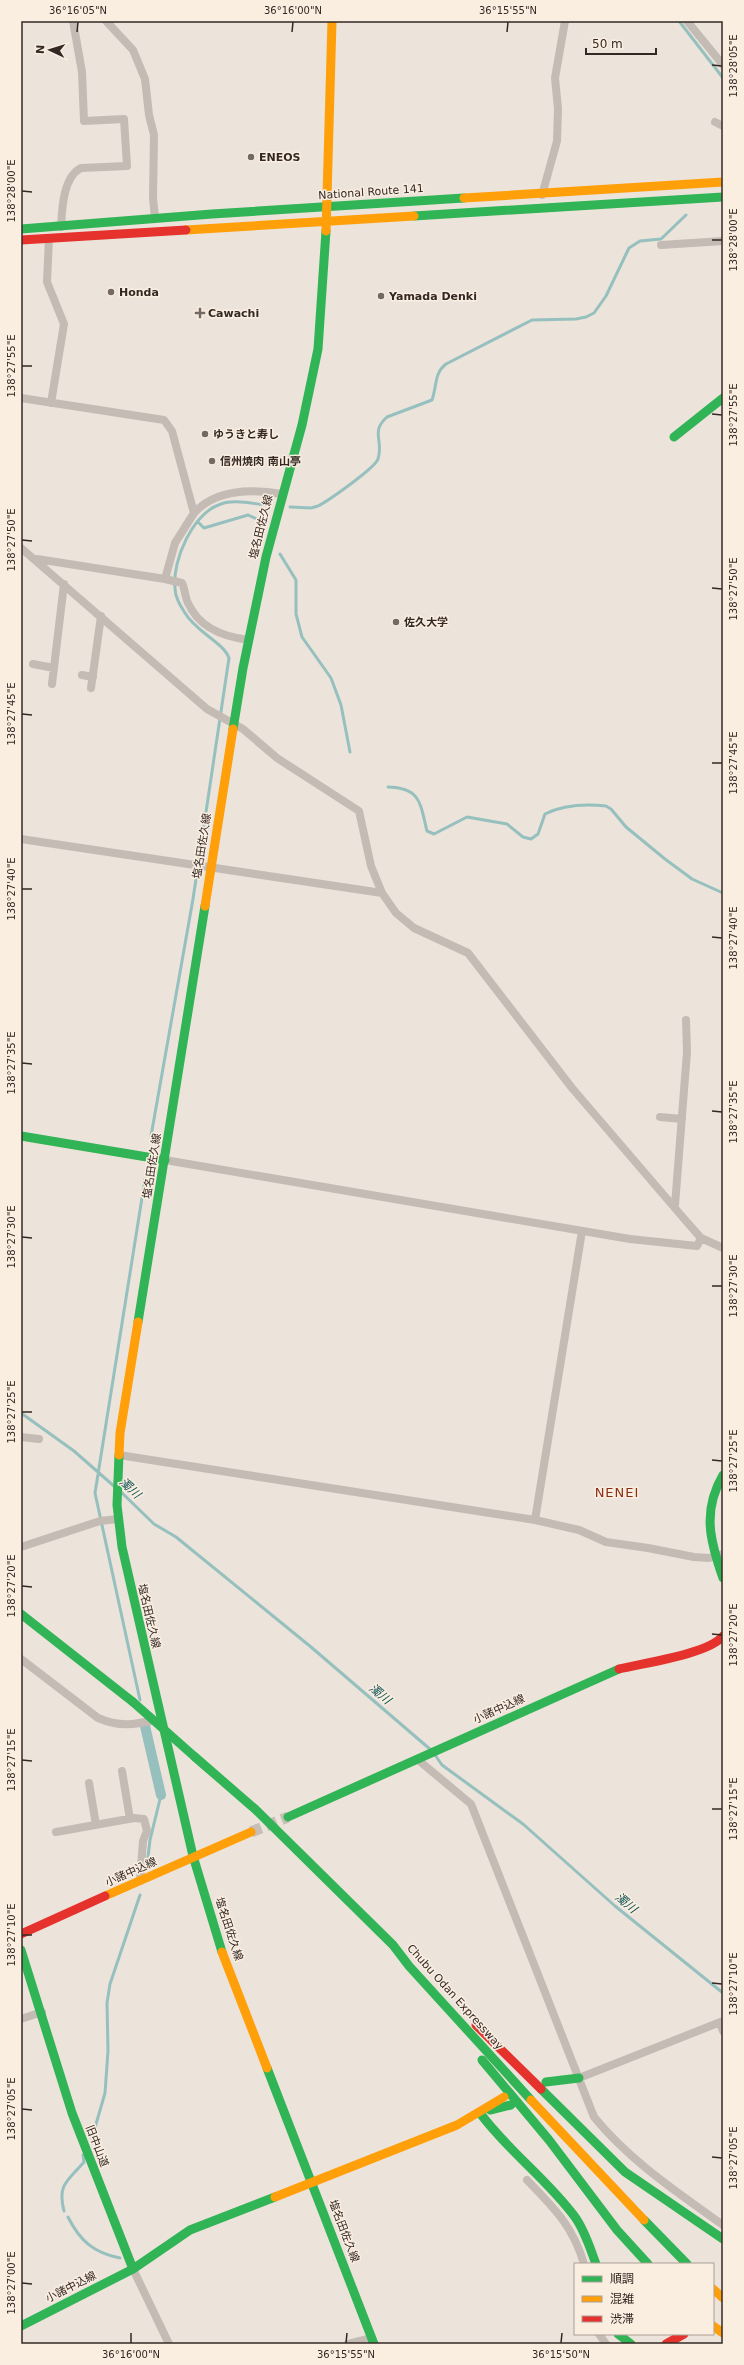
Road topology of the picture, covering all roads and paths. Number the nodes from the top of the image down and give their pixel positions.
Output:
1 (73, 21) edge
2 (106, 21) edge
3 (332, 21) edge
4 (565, 21) edge
5 (687, 21) edge
6 (723, 65) edge
7 (714, 122) dead end
8 (723, 126) edge
9 (723, 182) edge
10 (542, 195) junction
11 (723, 197) edge
12 (327, 206) junction
13 (155, 218) junction
14 (326, 221) junction
15 (61, 227) junction
16 (21, 229) edge
17 (49, 238) junction
18 (21, 240) edge
19 (723, 241) edge
20 (661, 245) dead end
21 (21, 398) edge
22 (723, 398) edge
23 (52, 403) junction
24 (674, 437) dead end
25 (282, 494) junction
26 (194, 513) junction
27 (21, 548) edge
28 (36, 559) junction
29 (167, 580) junction
30 (64, 584) junction
31 (101, 616) junction
32 (249, 640) junction
33 (33, 664) dead end
34 (54, 668) junction
35 (82, 675) dead end
36 (93, 677) junction
37 (52, 684) dead end
38 (91, 688) dead end
39 (234, 724) junction
40 (21, 839) edge
41 (211, 869) junction
42 (382, 893) junction
43 (686, 1020) dead end
44 (660, 1117) dead end
45 (682, 1119) junction
46 (21, 1136) edge
47 (165, 1160) junction
48 (675, 1205) junction
49 (582, 1231) junction
50 (701, 1238) junction
51 (723, 1248) edge
52 (21, 1437) edge
53 (39, 1440) dead end
54 (118, 1454) junction
55 (723, 1475) edge
56 (118, 1519) junction
57 (535, 1520) junction
58 (21, 1547) edge
59 (719, 1555) edge
60 (723, 1578) edge
61 (21, 1614) edge
62 (723, 1637) edge
63 (21, 1659) edge
64 (160, 1719) junction
65 (420, 1758) junction
66 (122, 1771) dead end
67 (89, 1783) dead end
68 (288, 1817) tunnel mouth
69 (130, 1819) junction
70 (96, 1824) junction
71 (56, 1832) dead end
72 (251, 1832) tunnel mouth
73 (193, 1856) junction
74 (140, 1881) junction
75 (21, 1934) edge
76 (393, 1945) junction
77 (21, 1950) edge
78 (409, 1966) junction
79 (24, 1972) edge
80 (42, 2012) junction
81 (21, 2018) edge
82 (722, 2025) edge
83 (579, 2078) junction
84 (549, 2085) dead end
85 (504, 2097) dead end
86 (511, 2105) dead end
87 (480, 2113) junction
88 (527, 2180) dead end
89 (312, 2183) junction
90 (723, 2225) edge
91 (723, 2239) edge
92 (584, 2263) edge
93 (596, 2263) edge
94 (647, 2263) edge
95 (686, 2263) edge
96 (132, 2270) junction
97 (723, 2284) edge
98 (714, 2290) edge
99 (723, 2293) edge
100 (723, 2298) edge
101 (714, 2299) edge
102 (21, 2326) edge
103 (714, 2327) edge
104 (723, 2332) edge
105 (600, 2335) edge
106 (619, 2335) edge
107 (677, 2335) edge
108 (682, 2335) edge
109 (373, 2341) edge
110 (169, 2344) edge
111 (348, 2344) edge
112 (606, 2344) edge
113 (631, 2344) edge
114 (665, 2344) edge

1 - 15 street
2 - 13 street
3 - 12 main road, 塩名田佐久線
4 - 10 street
5 - 6 street
7 - 8 street
9 - 10 main road, National Route 141
10 - 12 main road, National Route 141
11 - 14 main road
12 - 13 main road, National Route 141
12 - 14 main road, 塩名田佐久線
13 - 15 main road, National Route 141
14 - 17 main road
14 - 25 main road, 塩名田佐久線
15 - 16 main road, National Route 141
17 - 18 main road
17 - 23 street
19 - 20 street
21 - 23 street
22 - 24 main road
23 - 26 street
25 - 26 street
25 - 32 main road, 塩名田佐久線
26 - 29 street
27 - 28 street
28 - 29 street
28 - 30 street
29 - 32 street
30 - 31 street
30 - 34 street
31 - 36 street
31 - 39 street
32 - 39 main road, 塩名田佐久線
33 - 34 street
34 - 37 street
35 - 36 street
36 - 38 street
39 - 41 main road, 塩名田佐久線
39 - 42 street
40 - 41 street
41 - 42 street
41 - 47 main road, 塩名田佐久線
42 - 48 street
43 - 45 street
44 - 45 street
45 - 48 street
46 - 47 main road
47 - 49 street
47 - 54 main road, 塩名田佐久線
48 - 50 street
49 - 50 street
49 - 57 street
50 - 51 street
52 - 53 street
54 - 56 main road, 塩名田佐久線
54 - 57 street
55 - 59 main road
56 - 58 street
56 - 64 main road, 塩名田佐久線
57 - 59 street
59 - 60 main road
61 - 76 main road, Chubu Odan Expressway, bridge
62 - 65 main road, 小諸中込線
63 - 64 street
64 - 73 main road, 塩名田佐久線
65 - 68 main road, 小諸中込線
65 - 83 street
66 - 69 street
67 - 70 street
69 - 70 street
69 - 74 street
70 - 71 street
72 - 73 main road, 小諸中込線
73 - 74 main road, 小諸中込線
73 - 89 main road, 塩名田佐久線
74 - 75 main road, 小諸中込線
76 - 78 main road, Chubu Odan Expressway
76 - 91 main road
77 - 79 main road, 旧中山道
78 - 94 main road
78 - 95 main road, Chubu Odan Expressway
79 - 80 main road, 旧中山道
80 - 81 street
80 - 96 main road, 旧中山道
82 - 83 street
83 - 84 main road
83 - 90 street
85 - 87 main road
86 - 87 main road
87 - 89 main road, 小諸中込線
87 - 93 main road
88 - 92 street
89 - 96 main road, 小諸中込線
89 - 109 main road, 塩名田佐久線
96 - 102 main road, 小諸中込線
96 - 110 street, 旧中山道
97 - 101 main road
98 - 100 main road, bridge
99 - 101 main road
103 - 104 main road
105 - 112 street
106 - 113 main road
107 - 114 main road
108 - 114 main road
109 - 111 street

